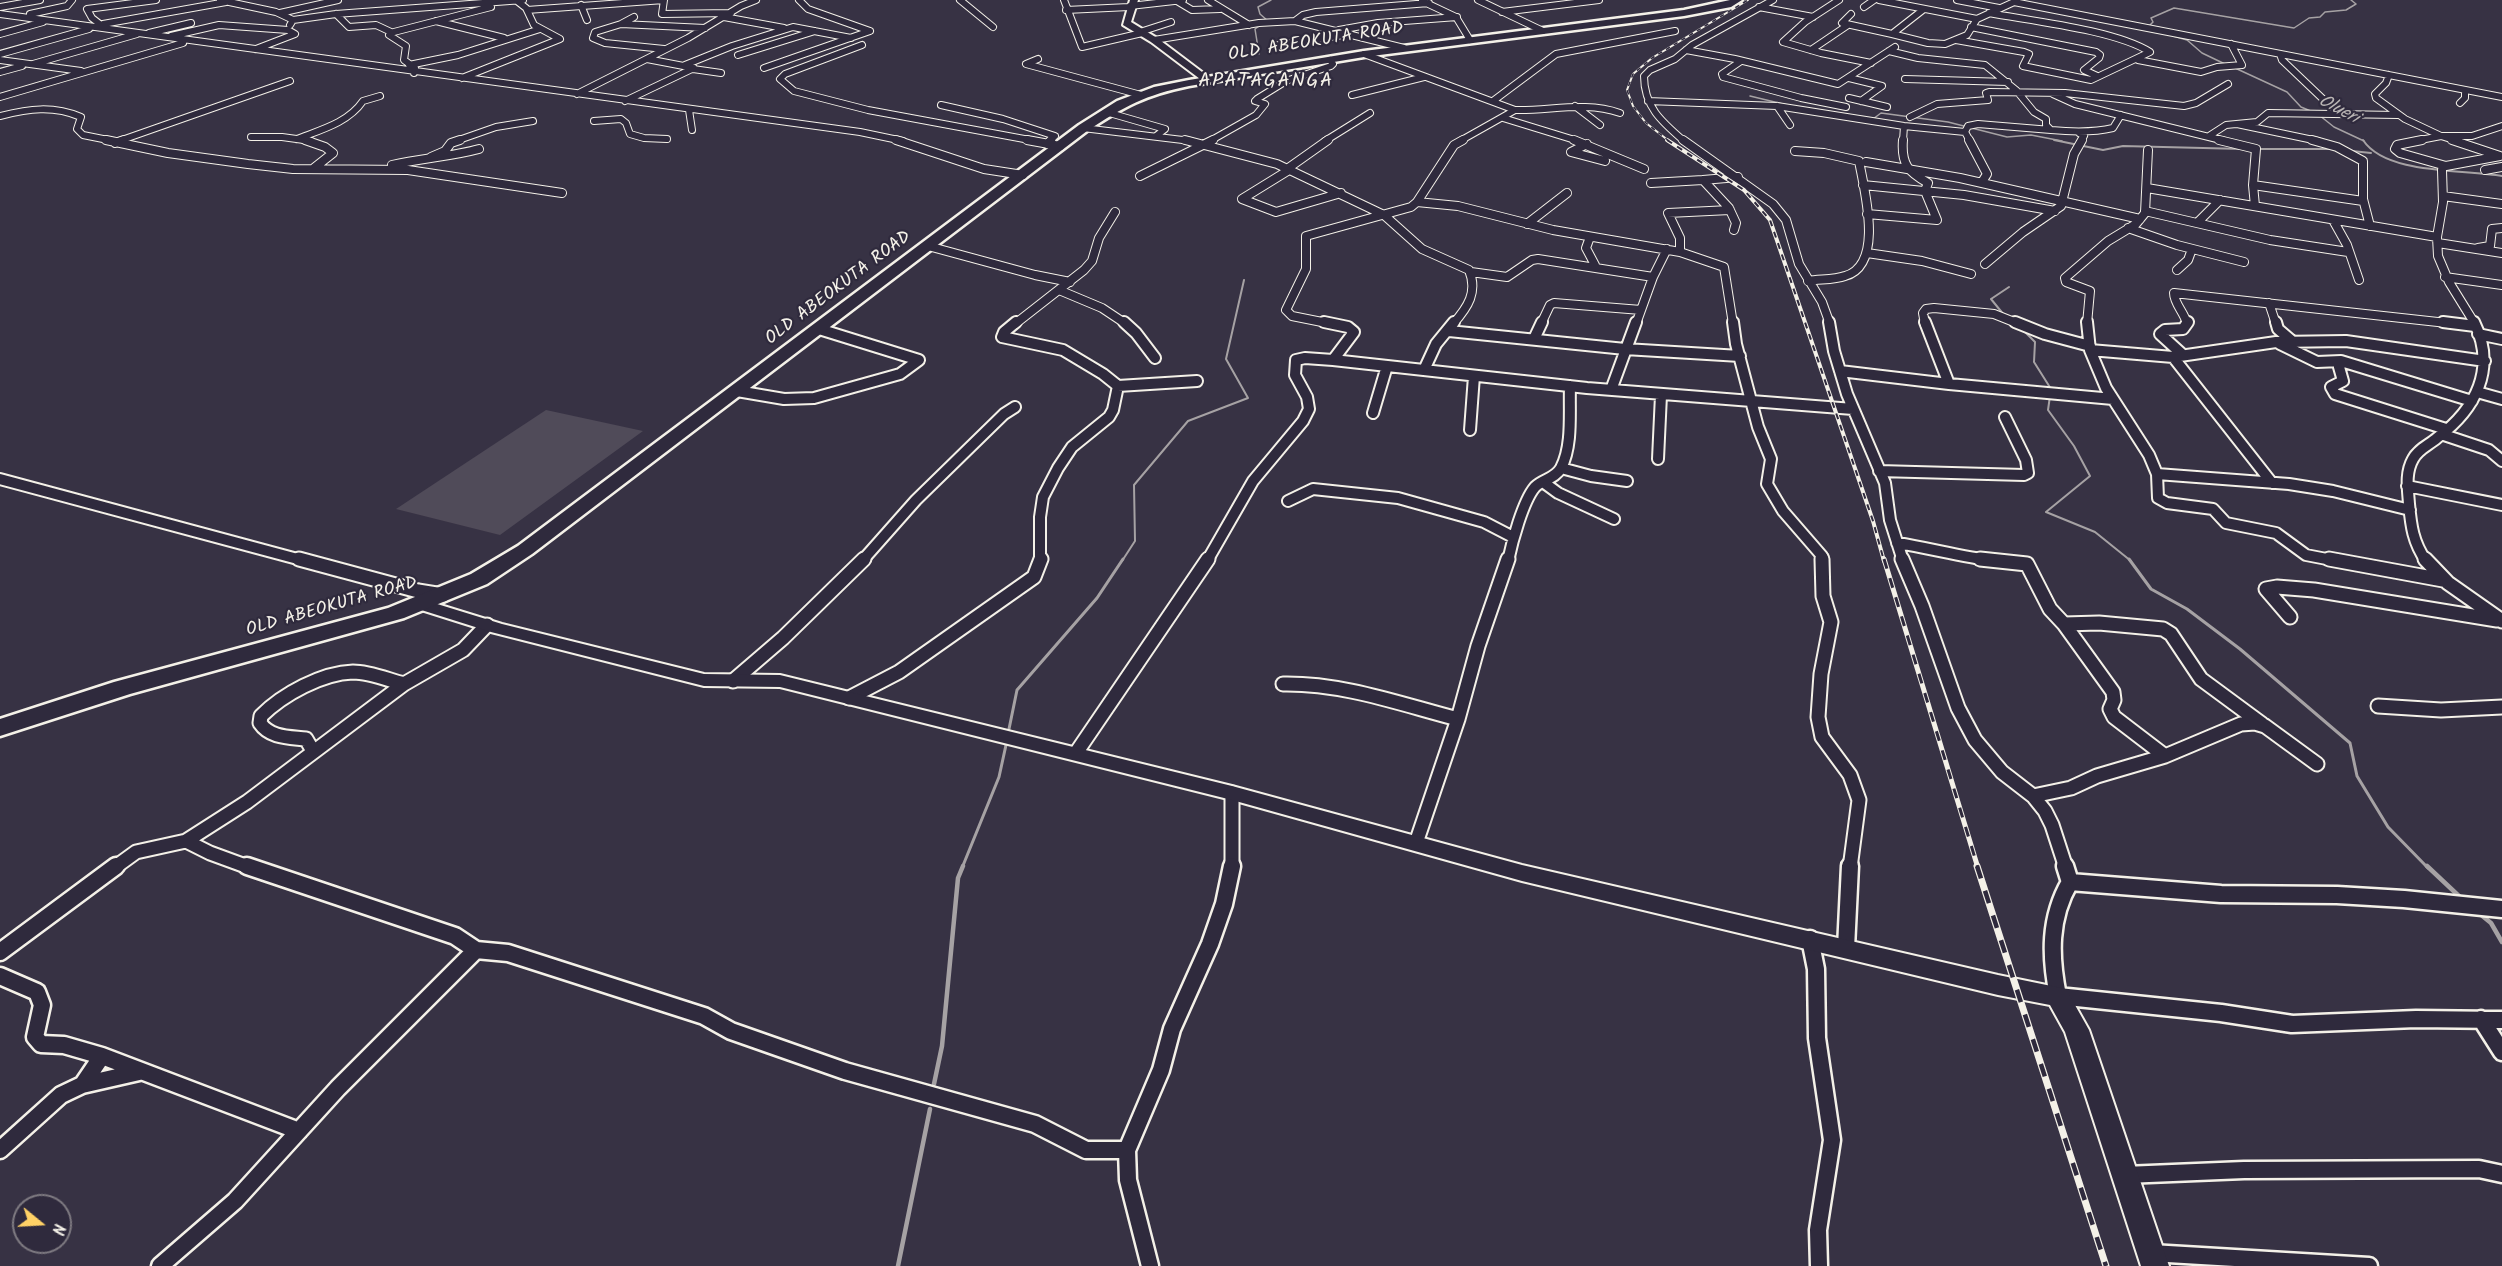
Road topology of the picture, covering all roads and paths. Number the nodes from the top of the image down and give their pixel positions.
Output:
1 (40, 0) edge
2 (72, 0) edge
3 (156, 0) edge
4 (258, 0) edge
5 (319, 0) edge
6 (338, 0) edge
7 (756, 0) edge
8 (800, 0) edge
9 (960, 0) edge
10 (1064, 0) edge
11 (1183, 0) edge
12 (1208, 0) edge
13 (1421, 0) edge
14 (1478, 0) edge
15 (1599, 0) edge
16 (1737, 0) edge
17 (1773, 0) edge
18 (1839, 0) edge
19 (1874, 0) edge
20 (1879, 0) edge
21 (1957, 0) edge
22 (29, 1) edge
23 (223, 1) edge
24 (386, 1) edge
25 (493, 1) edge
26 (520, 1) edge
27 (1177, 1) edge
28 (509, 2) junction
29 (1429, 3) junction
30 (236, 5) junction
31 (581, 5) junction
32 (1131, 5) edge
33 (1323, 6) dead end
34 (0, 7) edge
35 (1759, 7) junction
36 (1864, 7) dead end
37 (1999, 8) junction
38 (1220, 9) junction
39 (1924, 9) junction
40 (379, 10) junction
41 (527, 10) junction
42 (1066, 10) junction
43 (1329, 11) junction
44 (731, 12) junction
45 (1502, 12) junction
46 (278, 13) junction
47 (1989, 13) junction
48 (0, 14) edge
49 (336, 14) junction
50 (1851, 14) dead end
51 (2080, 15) junction
52 (19, 16) junction
53 (156, 16) junction
54 (634, 17) dead end
55 (724, 17) junction
56 (1457, 17) junction
57 (1814, 17) junction
58 (1977, 19) junction
59 (293, 20) junction
60 (587, 20) dead end
61 (50, 21) junction
62 (435, 21) junction
63 (1295, 21) junction
64 (198, 22) dead end
65 (1171, 22) dead end
66 (621, 24) junction
67 (1249, 25) junction
68 (95, 26) junction
69 (1848, 26) junction
70 (993, 27) dead end
71 (1971, 27) junction
72 (2058, 27) junction
73 (706, 28) junction
74 (540, 29) junction
75 (785, 29) junction
76 (288, 30) junction
77 (1338, 30) junction
78 (816, 31) junction
79 (1543, 31) junction
80 (1675, 31) dead end
81 (391, 32) junction
82 (1141, 32) junction
83 (143, 33) junction
84 (0, 34) edge
85 (1350, 34) junction
86 (1892, 34) junction
87 (166, 38) junction
88 (505, 38) junction
89 (851, 38) junction
90 (1909, 38) junction
91 (1155, 40) junction
92 (1470, 40) junction
93 (1956, 40) junction
94 (2117, 40) junction
95 (190, 41) junction
96 (2231, 44) junction
97 (862, 45) dead end
98 (2108, 45) dead end
99 (1273, 46) dead end
100 (2100, 47) dead end
101 (1404, 48) junction
102 (2088, 49) junction
103 (255, 50) junction
104 (665, 50) junction
105 (1686, 50) junction
106 (1811, 50) junction
107 (1889, 51) junction
108 (0, 54) edge
109 (1364, 54) junction
110 (2280, 54) junction
111 (738, 55) dead end
112 (647, 59) junction
113 (1038, 59) dead end
114 (0, 60) edge
115 (1330, 60) junction
116 (2138, 60) junction
117 (1741, 61) junction
118 (1871, 63) junction
119 (31, 64) junction
120 (409, 65) junction
121 (685, 65) junction
122 (764, 68) dead end
123 (693, 69) junction
124 (0, 72) edge
125 (85, 72) junction
126 (414, 73) junction
127 (721, 74) dead end
128 (2389, 75) junction
129 (1425, 77) junction
130 (2098, 77) junction
131 (1849, 78) junction
132 (461, 79) junction
133 (1905, 79) dead end
134 (1209, 80) junction
135 (290, 81) dead end
136 (2008, 82) junction
137 (2228, 84) dead end
138 (2465, 90) junction
139 (2019, 93) junction
140 (2051, 93) junction
141 (576, 94) junction
142 (1141, 95) junction
143 (1352, 95) dead end
144 (380, 96) dead end
145 (0, 97) edge
146 (2502, 97) edge
147 (1849, 98) dead end
148 (2324, 100) dead end
149 (624, 101) junction
150 (1493, 101) junction
151 (1648, 101) junction
152 (1861, 101) junction
153 (2460, 103) dead end
154 (940, 105) dead end
155 (1575, 106) junction
156 (1777, 106) junction
157 (1846, 107) dead end
158 (1887, 108) dead end
159 (689, 110) junction
160 (1515, 110) junction
161 (1106, 112) junction
162 (1370, 113) dead end
163 (1620, 113) dead end
164 (2121, 115) junction
165 (2398, 115) junction
166 (0, 116) edge
167 (1910, 117) dead end
168 (1503, 118) junction
169 (533, 121) dead end
170 (594, 121) dead end
171 (2237, 123) junction
172 (1600, 125) dead end
173 (1790, 125) dead end
174 (1904, 126) junction
175 (2502, 126) edge
176 (1083, 128) junction
177 (692, 130) dead end
178 (2051, 130) junction
179 (1965, 132) junction
180 (2079, 133) junction
181 (1156, 136) junction
182 (2209, 136) junction
183 (2441, 136) junction
184 (250, 137) dead end
185 (297, 139) junction
186 (667, 140) dead end
187 (113, 143) junction
188 (1587, 144) junction
189 (1053, 145) junction
190 (1202, 145) junction
191 (479, 149) dead end
192 (2148, 150) dead end
193 (1795, 151) dead end
194 (431, 157) junction
195 (1605, 161) dead end
196 (1866, 162) dead end
197 (2502, 167) edge
198 (314, 168) junction
199 (376, 169) junction
200 (1644, 169) dead end
201 (1908, 169) junction
202 (1288, 170) junction
203 (2442, 170) dead end
204 (2485, 170) dead end
205 (1023, 175) junction
206 (1140, 176) dead end
207 (1738, 177) junction
208 (1703, 180) junction
209 (1982, 182) junction
210 (1651, 183) dead end
211 (1863, 185) junction
212 (2253, 185) junction
213 (2147, 188) junction
214 (1925, 191) junction
215 (561, 193) dead end
216 (1567, 193) dead end
217 (1341, 194) junction
218 (2443, 196) junction
219 (2220, 200) junction
220 (2363, 201) junction
221 (1418, 202) junction
222 (2063, 203) junction
223 (2502, 204) edge
224 (2255, 206) junction
225 (1730, 210) junction
226 (2055, 211) junction
227 (2145, 211) junction
228 (1115, 212) dead end
229 (1868, 214) junction
230 (1384, 215) junction
231 (2140, 219) junction
232 (2333, 220) junction
233 (2198, 222) junction
234 (1527, 224) junction
235 (2370, 226) junction
236 (2128, 228) junction
237 (2502, 228) edge
238 (1734, 230) dead end
239 (1590, 237) junction
240 (2437, 240) junction
241 (928, 246) junction
242 (1668, 249) junction
243 (2192, 249) junction
244 (2474, 249) junction
245 (1680, 252) junction
246 (2348, 252) junction
247 (1867, 253) junction
248 (2502, 253) edge
249 (2244, 262) dead end
250 (1985, 264) dead end
251 (1595, 265) dead end
252 (2177, 270) dead end
253 (1471, 272) junction
254 (1971, 274) dead end
255 (1653, 277) junction
256 (2445, 277) junction
257 (2359, 280) dead end
258 (1808, 281) junction
259 (1070, 282) junction
260 (2502, 285) edge
261 (1059, 290) junction
262 (2269, 303) junction
263 (1641, 310) junction
264 (819, 329) junction
265 (2476, 330) junction
266 (1449, 331) junction
267 (1534, 339) junction
268 (2502, 339) edge
269 (2292, 341) junction
270 (2276, 342) junction
271 (2090, 348) junction
272 (1625, 349) junction
273 (1740, 356) junction
274 (2178, 356) junction
275 (1155, 358) dead end
276 (1333, 360) junction
277 (2341, 361) junction
278 (2485, 361) junction
279 (1387, 366) junction
280 (1424, 370) junction
281 (1840, 371) junction
282 (1474, 376) junction
283 (1197, 381) dead end
284 (1949, 384) junction
285 (1118, 386) junction
286 (1570, 386) junction
287 (1611, 390) junction
288 (737, 391) junction
289 (1661, 395) junction
290 (2475, 397) junction
291 (2113, 399) junction
292 (2502, 399) edge
293 (1752, 403) junction
294 (1015, 407) dead end
295 (1853, 409) junction
296 (1373, 413) dead end
297 (2005, 417) dead end
298 (1470, 430) dead end
299 (2444, 431) junction
300 (1658, 459) dead end
301 (2502, 461) edge
302 (1561, 468) junction
303 (1879, 471) junction
304 (2157, 474) junction
305 (0, 479) edge
306 (1627, 481) dead end
307 (1543, 482) junction
308 (2272, 483) junction
309 (2407, 486) junction
310 (1288, 501) dead end
311 (2502, 505) edge
312 (2410, 510) junction
313 (1614, 519) dead end
314 (1513, 537) junction
315 (1897, 543) junction
316 (2443, 580) junction
317 (443, 595) junction
318 (421, 604) junction
319 (2290, 617) dead end
320 (2502, 621) edge
321 (2064, 624) junction
322 (487, 625) junction
323 (733, 681) junction
324 (404, 684) junction
325 (1282, 684) dead end
326 (849, 698) junction
327 (2378, 706) dead end
328 (2502, 707) edge
329 (1458, 719) junction
330 (2265, 726) junction
331 (0, 728) edge
332 (314, 751) junction
333 (1076, 753) junction
334 (2165, 756) junction
335 (2316, 764) dead end
336 (1232, 793) junction
337 (2033, 796) junction
338 (186, 841) junction
339 (1416, 843) junction
340 (2070, 882) junction
341 (2502, 909) edge
342 (1810, 939) junction
343 (1845, 948) junction
344 (476, 950) junction
345 (0, 952) edge
346 (0, 976) edge
347 (2058, 996) junction
348 (2481, 1019) junction
349 (2502, 1020) edge
350 (2502, 1052) edge
351 (102, 1056) junction
352 (140, 1071) junction
353 (82, 1085) junction
354 (299, 1131) junction
355 (0, 1150) edge
356 (1127, 1150) junction
357 (2502, 1174) edge
358 (2125, 1175) junction
359 (2153, 1259) edge
360 (160, 1266) edge
361 (1150, 1266) edge
362 (1819, 1266) edge
363 (2369, 1266) edge

1 - 22 street
2 - 52 street
3 - 53 street
3 - 68 street
4 - 30 street
5 - 46 street
6 - 46 street
7 - 44 street
8 - 89 street
9 - 70 street
10 - 42 street
11 - 27 street
12 - 38 street
13 - 29 street
14 - 45 street
15 - 45 street
16 - 79 highway, OLD ABEOKUTA ROAD
17 - 35 street
18 - 57 street
19 - 36 street
20 - 39 street
21 - 37 street
22 - 34 street
23 - 30 street
23 - 53 street
24 - 40 street
25 - 28 street
25 - 40 street
26 - 28 street
26 - 41 street
27 - 32 street
27 - 38 street
28 - 62 street
29 - 43 street
29 - 56 street
30 - 46 street
31 - 41 street
31 - 44 street
31 - 60 street
32 - 42 street
32 - 82 main road
33 - 43 street
35 - 57 street
35 - 105 street
37 - 47 street
37 - 51 street
38 - 67 street
39 - 58 street
39 - 86 street
40 - 49 street
41 - 74 street
42 - 82 street
43 - 63 street
44 - 55 street
45 - 79 street
46 - 59 street
47 - 58 street
47 - 72 street
48 - 52 street
49 - 59 street
49 - 81 street
50 - 69 street
51 - 72 street
51 - 96 street
52 - 61 street
53 - 68 street
54 - 66 street
55 - 73 street
55 - 75 street
56 - 77 street
56 - 92 street
57 - 106 street
58 - 71 street
59 - 76 street
61 - 68 street
61 - 84 street
62 - 81 street
62 - 88 street
63 - 67 street
63 - 77 street
64 - 83 street
65 - 82 street
66 - 73 street
66 - 104 street
67 - 91 street
68 - 83 street
68 - 108 street
69 - 86 street
69 - 106 street
71 - 93 street
71 - 102 street
72 - 94 street
73 - 104 street
74 - 88 street
74 - 132 street
75 - 78 street
75 - 121 street
76 - 87 street
76 - 103 street
77 - 85 street
78 - 89 street
78 - 111 street
79 - 92 highway, OLD ABEOKUTA ROAD
80 - 150 street
81 - 120 street
82 - 91 main road
83 - 87 street
83 - 119 street
85 - 99 street
85 - 101 street
86 - 90 street
87 - 95 street
88 - 120 street
89 - 122 street
90 - 93 street
90 - 107 street
91 - 134 main road
92 - 101 highway, OLD ABEOKUTA ROAD
93 - 130 street
94 - 98 street
94 - 116 street
95 - 103 street
95 - 125 street
96 - 110 street
96 - 116 street
97 - 189 street
100 - 102 street
101 - 109 highway, OLD ABEOKUTA ROAD
102 - 130 street
103 - 126 street
104 - 112 street
105 - 117 street
105 - 151 street
106 - 118 street
107 - 118 street
107 - 136 street
109 - 115 highway, OLD ABEOKUTA ROAD
109 - 129 street
110 - 128 street
110 - 148 street
112 - 121 street
112 - 141 street
113 - 142 street
114 - 119 street
115 - 134 highway, OLD ABEOKUTA ROAD
115 - 190 street
116 - 130 street
117 - 131 street
117 - 157 street
118 - 131 street
119 - 124 street
119 - 125 street
120 - 126 street
121 - 123 street
123 - 127 street
123 - 149 street
125 - 145 street
126 - 132 street
128 - 138 street
128 - 165 street
129 - 143 street
129 - 150 street
131 - 152 street
132 - 141 street
133 - 136 street
134 - 142 highway, OLD ABEOKUTA ROAD
135 - 187 street
136 - 139 street
137 - 140 street
138 - 146 street
138 - 153 street
139 - 140 street
139 - 167 street
139 - 178 street
140 - 164 street
141 - 149 street
142 - 161 highway, OLD ABEOKUTA ROAD
144 - 185 street
147 - 152 street
149 - 159 street
150 - 160 street
151 - 156 street
151 - 207 street
152 - 158 street
154 - 189 street
155 - 160 street
155 - 163 street
155 - 172 street
156 - 173 street
156 - 174 street
159 - 177 street
159 - 205 street
160 - 168 street
161 - 176 highway, OLD ABEOKUTA ROAD
161 - 181 street
162 - 202 street
164 - 180 street
164 - 182 street
165 - 171 street
165 - 183 street
166 - 187 street
168 - 188 street
168 - 221 street
169 - 194 street
170 - 186 street
171 - 182 street
171 - 220 street
174 - 179 street
174 - 201 street
175 - 183 street
176 - 181 street
176 - 189 highway, OLD ABEOKUTA ROAD
178 - 179 street
178 - 180 street
179 - 209 street
180 - 222 street
181 - 190 street
182 - 212 street
183 - 183 street
184 - 185 street
185 - 198 street
187 - 198 street
188 - 195 street
188 - 200 street
189 - 205 highway, OLD ABEOKUTA ROAD
190 - 202 street
190 - 206 street
191 - 194 street
192 - 213 street
193 - 211 street
194 - 199 street
196 - 201 street
197 - 204 street
198 - 199 street
199 - 215 street
201 - 209 street
201 - 214 street
202 - 217 street
202 - 217 street
203 - 218 street
205 - 241 highway, OLD ABEOKUTA ROAD
207 - 208 street
207 - 258 street
208 - 210 street
208 - 225 street
209 - 222 street
211 - 214 street
211 - 229 street
212 - 220 street
212 - 224 street
213 - 219 street
213 - 227 street
214 - 226 street
214 - 229 street
216 - 234 street
217 - 230 street
218 - 223 street
218 - 240 street
219 - 224 street
219 - 233 street
220 - 235 street
221 - 230 street
221 - 234 street
222 - 226 street
222 - 231 street
224 - 232 street
225 - 238 street
225 - 245 street
226 - 250 street
227 - 231 street
227 - 233 street
228 - 259 street
229 - 247 street
230 - 253 street
230 - 276 street
231 - 236 street
232 - 235 street
232 - 246 street
233 - 246 street
234 - 239 street
235 - 240 street
236 - 243 street
236 - 271 street
237 - 244 street
239 - 242 street
239 - 251 street
240 - 244 street
240 - 256 street
241 - 259 street
241 - 264 highway, OLD ABEOKUTA ROAD
242 - 245 street
242 - 255 street
243 - 249 street
243 - 252 street
244 - 248 street
245 - 273 street
246 - 257 street
247 - 254 street
247 - 258 street
253 - 255 street
253 - 266 street
255 - 263 street
256 - 260 street
256 - 265 street
258 - 281 street
259 - 261 street
261 - 275 street
261 - 285 street
262 - 265 street
262 - 269 street
262 - 274 street
263 - 267 street
263 - 272 street
264 - 288 highway, OLD ABEOKUTA ROAD
264 - 288 street
265 - 268 street
265 - 278 street
266 - 267 street
266 - 280 street
267 - 272 street
269 - 270 street
269 - 278 street
270 - 274 street
270 - 277 street
271 - 274 street
271 - 284 street
271 - 291 street
272 - 273 street
272 - 287 street
273 - 293 street
274 - 308 street
276 - 279 street
276 - 333 street
277 - 290 street
277 - 299 street
278 - 290 street
279 - 280 street
279 - 296 street
280 - 282 street
281 - 284 street
281 - 295 street
282 - 286 street
282 - 298 street
283 - 285 street
284 - 291 street
285 - 326 street
286 - 287 street
286 - 302 street
287 - 289 street
288 - 317 highway, OLD ABEOKUTA ROAD
289 - 293 street
289 - 300 street
290 - 292 street
290 - 299 street
291 - 304 street
293 - 295 street
293 - 343 street
294 - 323 street
295 - 303 street
297 - 303 street
299 - 301 street
299 - 309 street
302 - 306 street
302 - 307 street
303 - 315 street
304 - 308 street
304 - 316 street
305 - 317 street
307 - 313 street
307 - 314 street
308 - 312 street
309 - 311 street
309 - 312 street
310 - 314 street
312 - 316 street
314 - 329 street
315 - 321 street
315 - 337 street
316 - 320 street
317 - 318 highway, OLD ABEOKUTA ROAD
318 - 322 street
318 - 331 highway, OLD ABEOKUTA ROAD
319 - 320 street
321 - 330 street
321 - 334 street
322 - 323 street
322 - 324 street
323 - 326 street
324 - 332 street
324 - 332 street
325 - 329 street
326 - 333 street
327 - 328 street
329 - 339 street
330 - 334 street
330 - 335 street
332 - 338 street
333 - 336 street
334 - 337 street
336 - 339 street
336 - 356 street
337 - 340 street
338 - 344 street
338 - 345 street
339 - 342 street
340 - 341 street
340 - 347 street
342 - 343 street
342 - 362 street
343 - 347 street
344 - 354 street
344 - 356 street
346 - 351 street
347 - 348 street
347 - 358 street
348 - 349 street
348 - 350 street
351 - 352 street
351 - 353 street
352 - 353 street
352 - 354 street
353 - 355 street
354 - 360 street
356 - 361 street
357 - 358 street
358 - 359 street
359 - 363 street

